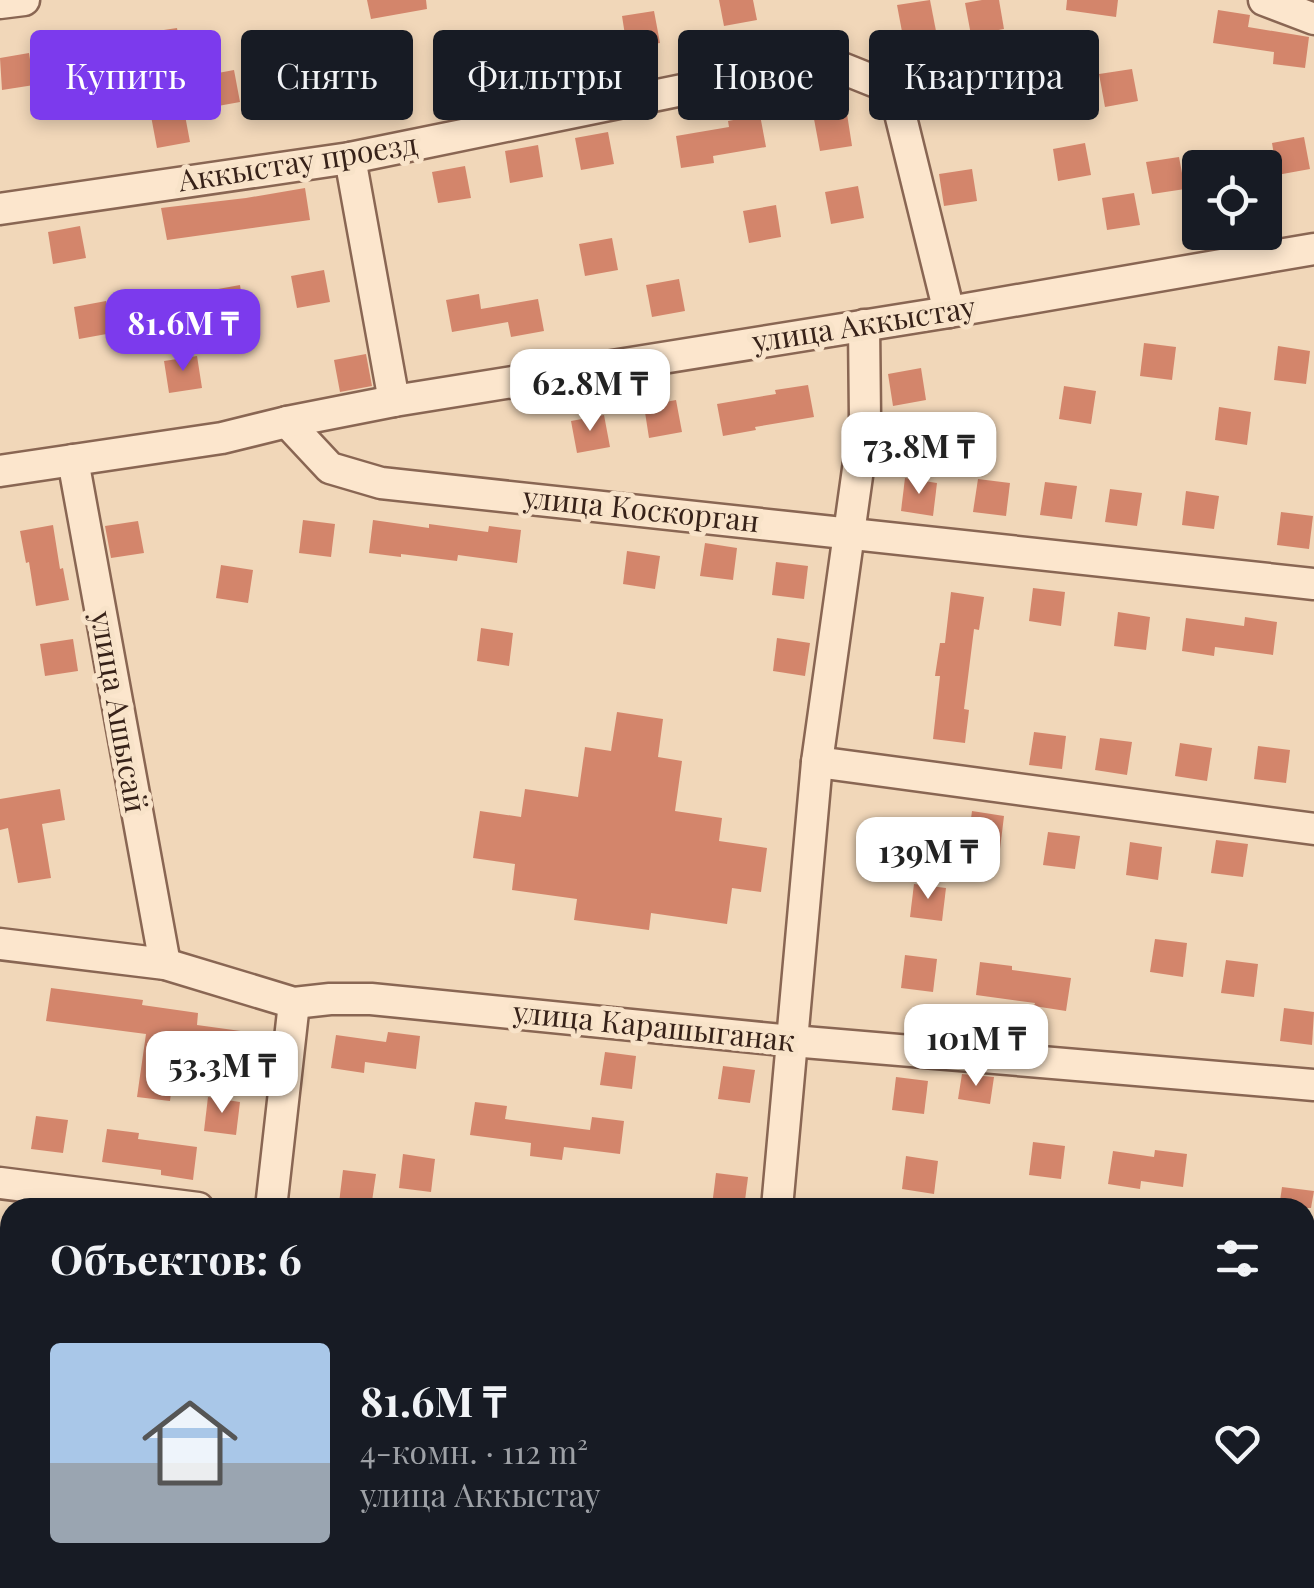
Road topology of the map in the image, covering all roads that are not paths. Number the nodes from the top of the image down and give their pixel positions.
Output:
1 (24, 0) edge
2 (1264, 0) edge
3 (0, 4) edge
4 (1314, 18) edge
5 (350, 158) junction
6 (0, 209) edge
7 (1314, 249) edge
8 (949, 312) junction
9 (864, 325) junction
10 (394, 402) junction
11 (287, 422) junction
12 (72, 460) junction
13 (0, 472) edge
14 (851, 532) junction
15 (1314, 584) edge
16 (817, 762) junction
17 (1314, 829) edge
18 (0, 944) edge
19 (166, 964) junction
20 (294, 1004) junction
21 (792, 1041) junction
22 (1314, 1086) edge
23 (0, 1183) edge
24 (119, 1198) edge
25 (272, 1198) edge
26 (779, 1198) edge

1 - 3 street
2 - 4 street
5 - 6 street, Аккыстау проезд
5 - 8 street, Аккыстау проезд
5 - 10 street
7 - 8 street, улица Аккыстау
8 - 9 street, улица Аккыстау
9 - 10 street, улица Аккыстау
9 - 14 street
10 - 11 street, улица Аккыстау
11 - 12 street, улица Аккыстау
11 - 14 street, улица Коскорган
12 - 13 street, улица Аккыстау
12 - 19 street, улица Ашысай
14 - 15 street, улица Коскорган
14 - 16 street
16 - 17 street
16 - 21 street
18 - 19 street, улица Карашыганак
19 - 20 street, улица Карашыганак
20 - 21 street, улица Карашыганак
20 - 25 street
21 - 22 street, улица Карашыганак
21 - 26 street
23 - 24 street

